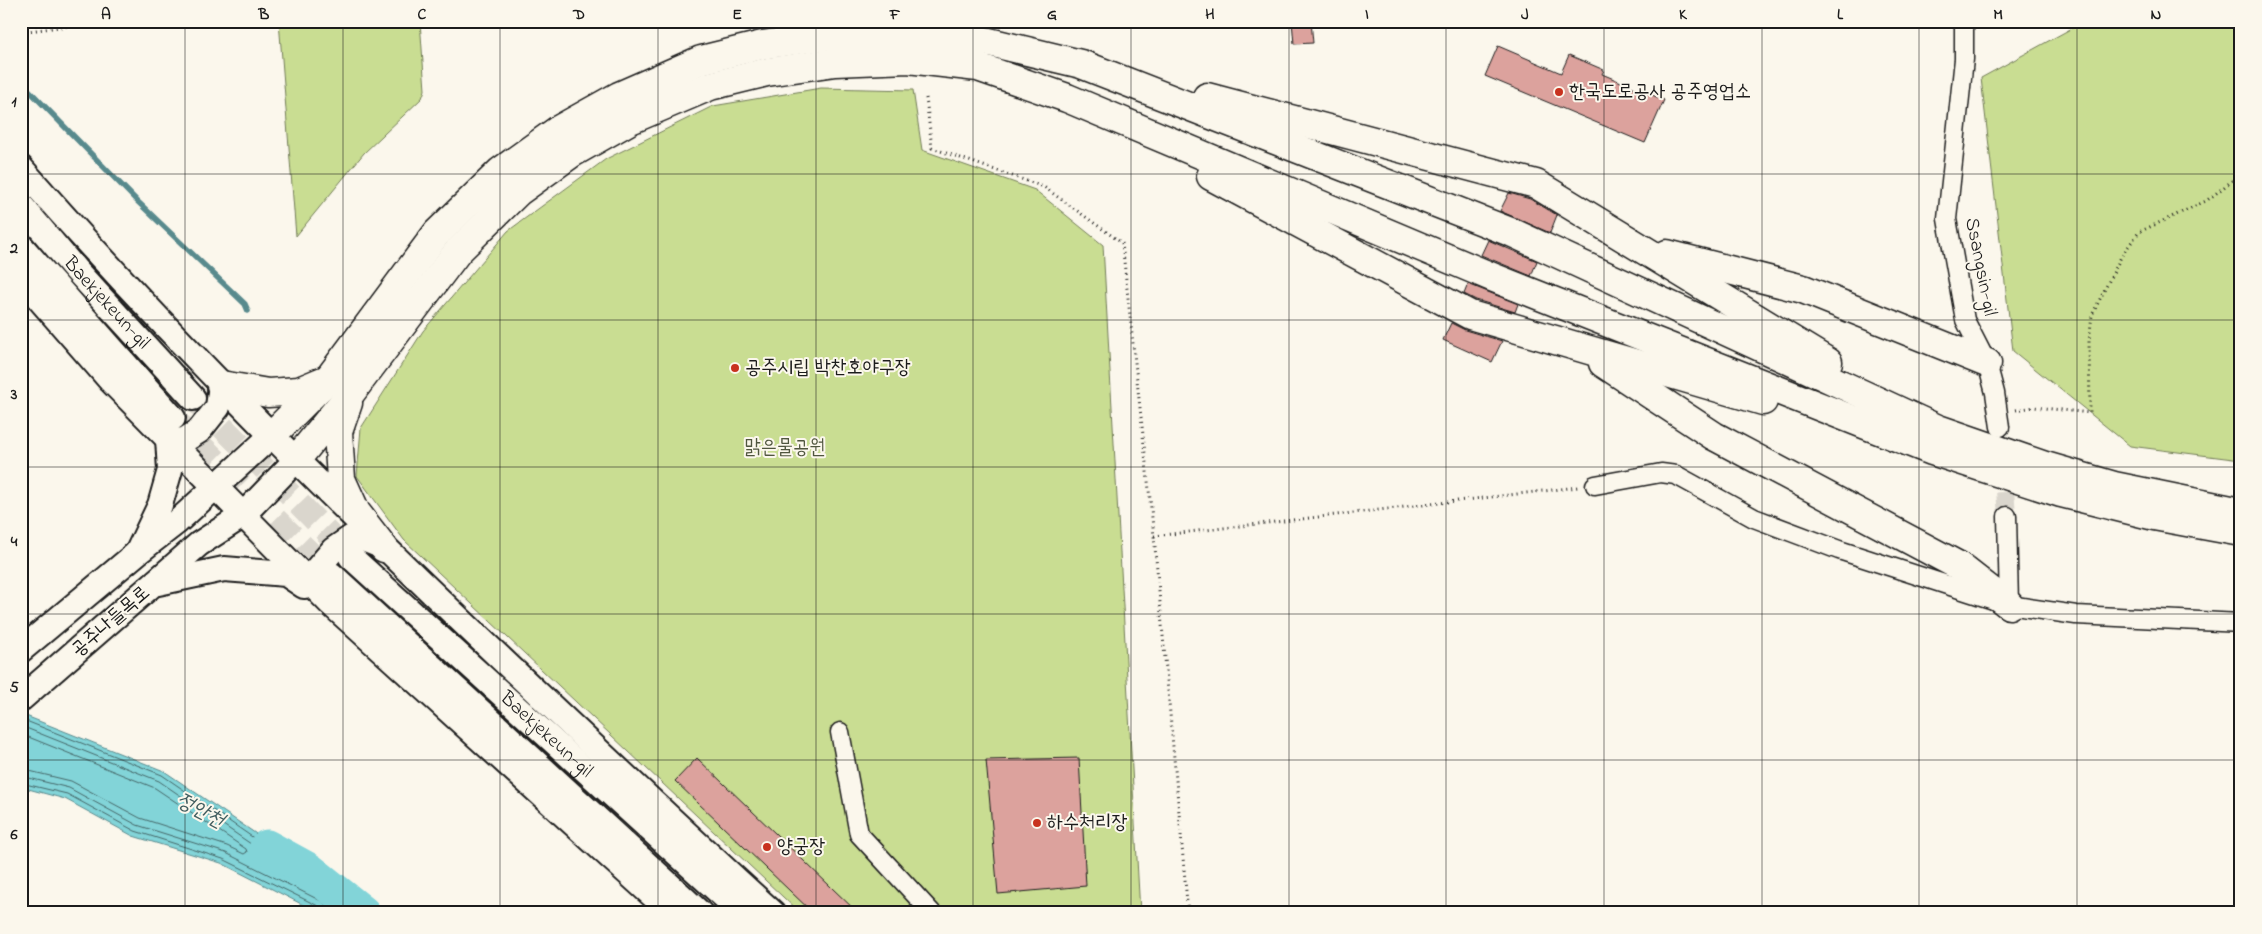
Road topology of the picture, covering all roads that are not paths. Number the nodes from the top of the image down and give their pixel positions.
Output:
1 (1964, 21) edge
2 (1082, 64) junction
3 (1067, 98) junction
4 (21, 168) edge
5 (21, 204) edge
6 (21, 246) edge
7 (1640, 247) junction
8 (21, 278) edge
9 (1578, 347) junction
10 (1986, 364) junction
11 (329, 378) junction
12 (221, 385) junction
13 (350, 394) junction
14 (193, 398) tunnel mouth
15 (1999, 420) road end
16 (170, 429) junction
17 (271, 436) junction
18 (1935, 440) junction
19 (296, 460) junction
20 (1595, 485) road end
21 (215, 488) junction
22 (2241, 512) edge
23 (242, 516) junction
24 (2008, 516) tunnel mouth
25 (2241, 532) edge
26 (384, 548) junction
27 (137, 552) junction
28 (351, 557) tunnel mouth
29 (332, 575) tunnel mouth
30 (156, 583) junction
31 (330, 604) junction
32 (2009, 605) junction
33 (2241, 623) edge
34 (21, 650) edge
35 (21, 699) edge
36 (840, 732) dead end
37 (672, 913) edge
38 (700, 913) edge
39 (742, 913) edge
40 (773, 913) edge
41 (932, 913) edge

1 - 10 street, Ssangsin-gil
2 - 7 highway
2 - 11 highway
2 - 18 highway
3 - 9 highway
3 - 13 highway
3 - 18 highway
4 - 12 main road
5 - 14 main road, Baekjekeun-gil
6 - 16 main road, Baekjekeun-gil
7 - 10 highway
7 - 18 highway
8 - 16 main road
9 - 18 highway
9 - 32 highway
10 - 15 street, Ssangsin-gil
11 - 12 highway
11 - 17 highway
12 - 16 main road
12 - 17 main road
13 - 19 highway
13 - 26 highway
16 - 21 main road
16 - 27 main road
17 - 19 main road
17 - 21 main road, 공주나들목로
18 - 22 highway
18 - 25 highway
19 - 23 main road, 공주나들목로
19 - 26 main road
20 - 32 street
21 - 23 main road
21 - 27 main road, 공주나들목로
23 - 30 main road, 공주나들목로
23 - 31 main road
24 - 32 street
26 - 31 main road
26 - 40 main road
27 - 34 main road, 공주나들목로
28 - 39 main road, Baekjekeun-gil
29 - 38 main road, Baekjekeun-gil
30 - 31 main road
30 - 35 main road, 공주나들목로
31 - 37 main road
32 - 33 street
36 - 41 street

